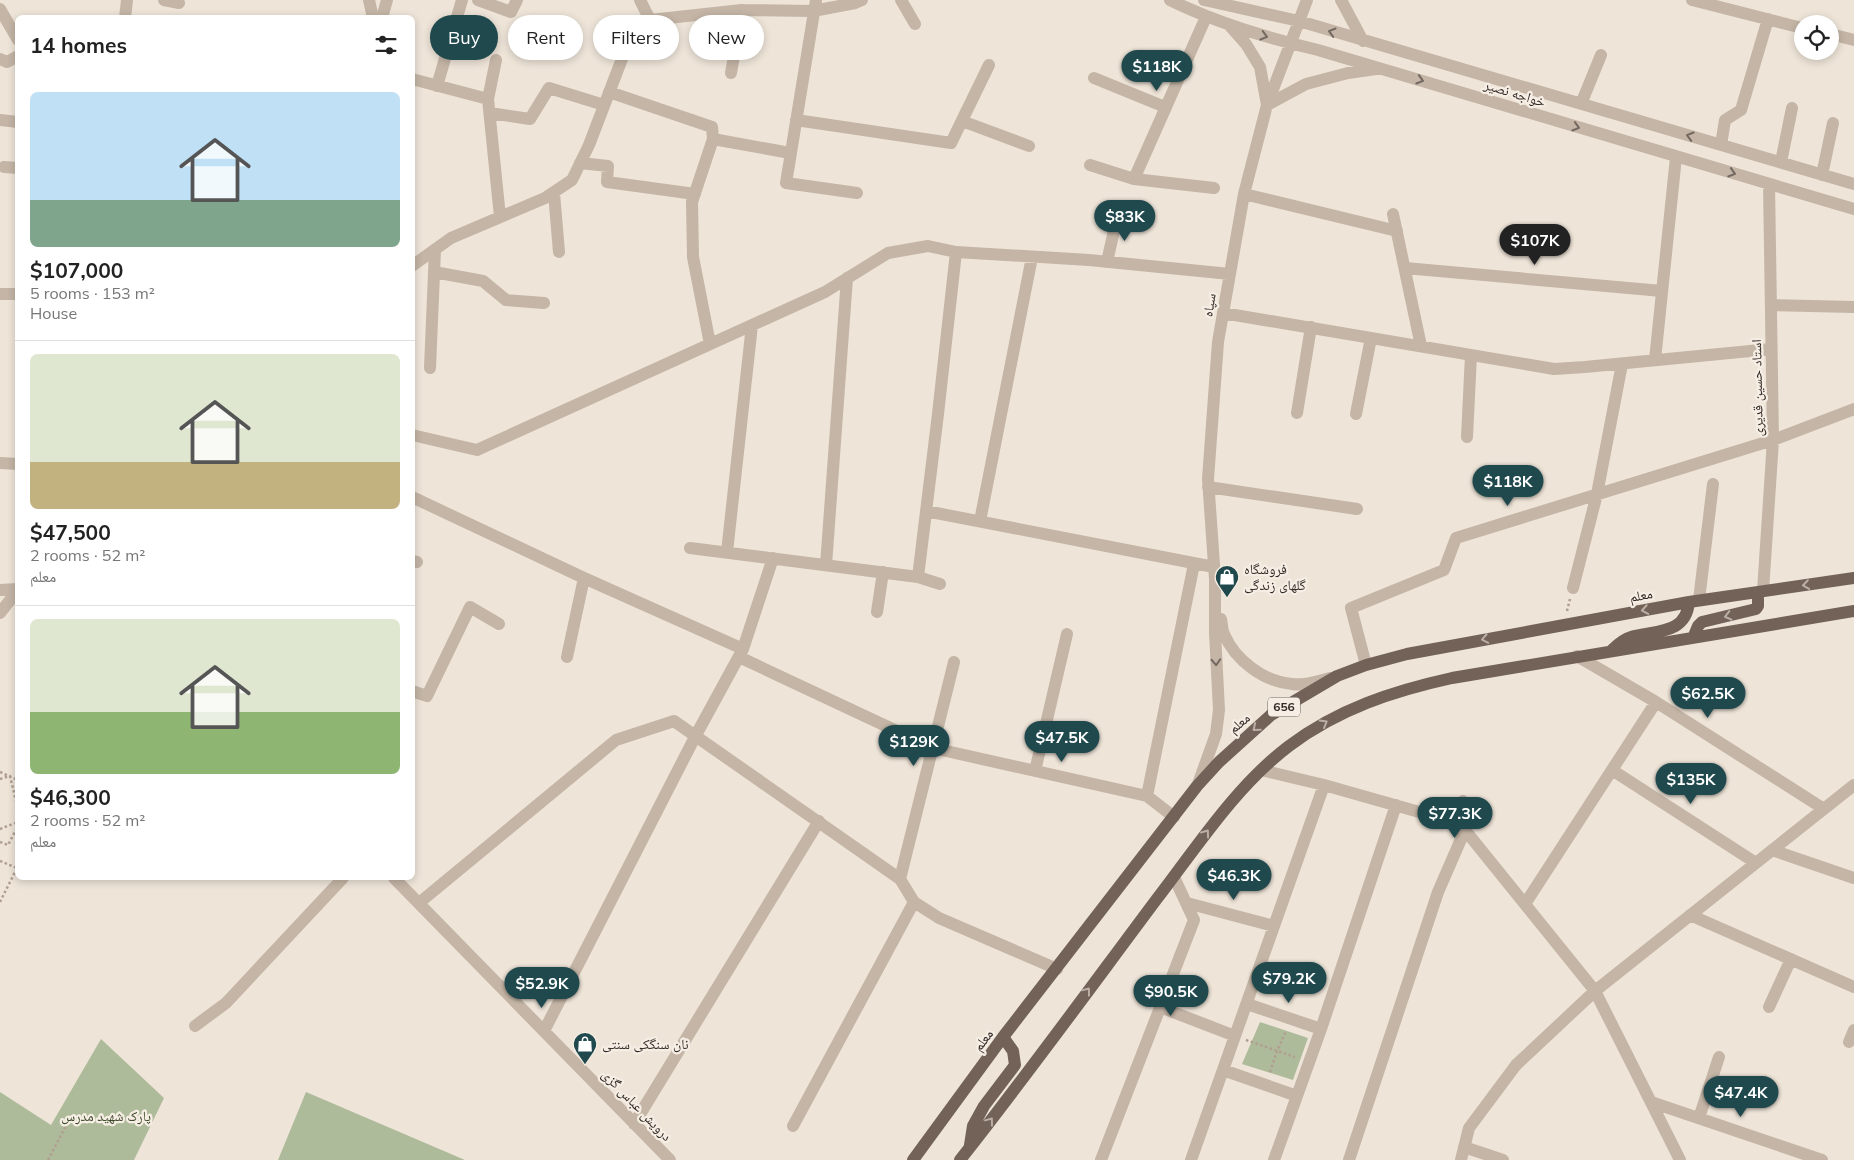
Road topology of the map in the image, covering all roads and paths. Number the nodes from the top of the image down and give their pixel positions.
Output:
1 (127, 0) edge
2 (164, 0) edge
3 (370, 0) edge
4 (387, 0) edge
5 (462, 0) edge
6 (478, 0) edge
7 (517, 0) edge
8 (640, 0) edge
9 (714, 0) edge
10 (862, 0) edge
11 (901, 0) edge
12 (1170, 0) edge
13 (1204, 0) edge
14 (1246, 0) edge
15 (1307, 0) edge
16 (1341, 0) edge
17 (1692, 0) edge
18 (178, 3) dead end
19 (815, 5) edge
20 (1232, 6) junction
21 (0, 9) edge
22 (742, 10) junction
23 (720, 12) junction
24 (125, 15) edge
25 (372, 15) edge
26 (383, 15) edge
27 (648, 15) edge
28 (679, 17) edge
29 (1206, 17) junction
30 (1768, 19) junction
31 (1299, 21) junction
32 (915, 24) dead end
33 (1230, 26) junction
34 (1794, 26) edge
35 (15, 35) edge
36 (1839, 36) edge
37 (1854, 40) edge
38 (1363, 41) junction
39 (1292, 44) junction
40 (1601, 55) dead end
41 (15, 58) edge
42 (0, 59) edge
43 (496, 60) dead end
44 (621, 60) edge
45 (989, 66) dead end
46 (1380, 68) junction
47 (731, 73) dead end
48 (1094, 78) dead end
49 (415, 80) edge
50 (437, 86) junction
51 (609, 92) junction
52 (1544, 94) junction
53 (488, 99) junction
54 (1581, 104) junction
55 (604, 105) junction
56 (1267, 105) junction
57 (1165, 107) junction
58 (1792, 108) dead end
59 (490, 113) junction
60 (1537, 115) junction
61 (0, 120) edge
62 (796, 120) junction
63 (15, 122) edge
64 (962, 122) junction
65 (1833, 123) dead end
66 (713, 139) junction
67 (1721, 145) junction
68 (1029, 146) dead end
69 (790, 153) junction
70 (1676, 157) junction
71 (1781, 162) junction
72 (580, 163) junction
73 (1090, 166) dead end
74 (4, 167) dead end
75 (15, 168) edge
76 (1822, 174) junction
77 (1134, 178) junction
78 (1769, 184) junction
79 (1854, 184) edge
80 (1214, 188) dead end
81 (554, 192) junction
82 (857, 193) dead end
83 (695, 194) junction
84 (1244, 194) junction
85 (1854, 209) edge
86 (1393, 214) dead end
87 (500, 217) junction
88 (1117, 217) dead end
89 (1396, 231) junction
90 (435, 250) junction
91 (559, 252) dead end
92 (956, 252) junction
93 (1032, 257) junction
94 (1107, 262) junction
95 (415, 264) edge
96 (1405, 268) junction
97 (434, 272) junction
98 (1230, 274) junction
99 (847, 278) junction
100 (1662, 291) junction
101 (0, 294) edge
102 (15, 294) edge
103 (544, 303) dead end
104 (1770, 305) junction
105 (1854, 307) edge
106 (1223, 313) junction
107 (752, 325) junction
108 (1311, 327) junction
109 (1370, 338) junction
110 (710, 344) junction
111 (1421, 346) junction
112 (1771, 349) junction
113 (1471, 355) junction
114 (1655, 360) junction
115 (1622, 364) junction
116 (430, 368) dead end
117 (1854, 409) edge
118 (1297, 414) dead end
119 (1356, 414) dead end
120 (415, 436) edge
121 (1468, 437) dead end
122 (1773, 440) junction
123 (0, 463) edge
124 (15, 464) edge
125 (1713, 484) dead end
126 (1208, 487) junction
127 (1598, 494) junction
128 (415, 498) edge
129 (1357, 509) dead end
130 (926, 511) junction
131 (980, 521) junction
132 (690, 548) dead end
133 (727, 552) junction
134 (773, 558) junction
135 (1194, 564) junction
136 (826, 565) junction
137 (883, 572) junction
138 (1215, 573) junction
139 (918, 577) junction
140 (584, 578) junction
141 (1854, 578) edge
142 (940, 584) dead end
143 (1573, 588) joint
144 (0, 590) edge
145 (15, 590) edge
146 (1760, 592) junction
147 (15, 594) edge
148 (1694, 601) junction
149 (1854, 611) edge
150 (877, 612) dead end
151 (0, 613) edge
152 (499, 624) dead end
153 (1564, 625) junction
154 (1067, 634) dead end
155 (1693, 638) junction
156 (1610, 652) junction
157 (741, 653) junction
158 (1577, 656) junction
159 (567, 657) dead end
160 (954, 662) dead end
161 (1366, 664) junction
162 (1337, 676) junction
163 (415, 692) edge
164 (1656, 702) junction
165 (696, 735) junction
166 (933, 748) junction
167 (1260, 770) junction
168 (1612, 770) junction
169 (1034, 771) junction
170 (0, 772) edge
171 (10, 776) junction
172 (15, 778) edge
173 (0, 779) edge
174 (1324, 785) junction
175 (1854, 785) edge
176 (1197, 786) junction
177 (1147, 796) junction
178 (15, 797) edge
179 (1464, 801) dead end
180 (1396, 805) junction
181 (1824, 809) junction
182 (1174, 817) junction
183 (819, 822) junction
184 (15, 823) edge
185 (1461, 826) junction
186 (0, 829) edge
187 (15, 832) edge
188 (0, 842) edge
189 (1772, 850) junction
190 (0, 860) edge
191 (1756, 863) junction
192 (15, 866) edge
193 (15, 871) edge
194 (1174, 877) junction
195 (900, 878) junction
196 (1854, 878) edge
197 (342, 880) edge
198 (396, 880) edge
199 (0, 902) edge
200 (914, 902) junction
201 (1187, 903) junction
202 (419, 904) junction
203 (1525, 904) junction
204 (1690, 915) junction
205 (1274, 926) junction
206 (1791, 959) junction
207 (1057, 969) junction
208 (1854, 987) edge
209 (1595, 991) junction
210 (1247, 1004) junction
211 (1160, 1007) junction
212 (1769, 1007) dead end
213 (1292, 1019) junction
214 (195, 1026) dead end
215 (1322, 1029) junction
216 (544, 1031) junction
217 (1235, 1036) junction
218 (1003, 1037) junction
219 (1277, 1051) junction
220 (1719, 1056) dead end
221 (1309, 1062) junction
222 (1223, 1070) junction
223 (1266, 1085) junction
224 (1297, 1096) junction
225 (1651, 1102) junction
226 (1699, 1118) junction
227 (69, 1120) dead end
228 (634, 1124) junction
229 (793, 1126) dead end
230 (1464, 1147) junction
231 (970, 1148) junction
232 (48, 1160) edge
233 (670, 1160) edge
234 (913, 1160) edge
235 (960, 1160) edge
236 (1101, 1160) edge
237 (1190, 1160) edge
238 (1274, 1160) edge
239 (1349, 1160) edge
240 (1461, 1160) edge
241 (1503, 1160) edge
242 (1680, 1160) edge
243 (1822, 1160) edge

1 - 24 street
2 - 18 street
3 - 25 street
4 - 26 street
5 - 50 street
6 - 7 street
8 - 27 street
9 - 23 street
10 - 19 street
11 - 32 street
12 - 29 street, خواجه نصیر
13 - 20 street, خواجه نصیر
14 - 20 street
15 - 31 street, سپاه
16 - 38 street
17 - 30 street
19 - 22 street
19 - 62 street
20 - 31 street, خواجه نصیر
21 - 35 street
22 - 23 street
22 - 47 street
23 - 28 street
29 - 33 street, خواجه نصیر
29 - 57 street
30 - 34 street
30 - 67 street
38 -> 31 street, خواجه نصیر
31 - 39 street, سپاه
33 -> 39 street, خواجه نصیر
33 - 56 street
36 - 37 street
38 - 52 street, خواجه نصیر
39 - 46 street, خواجه نصیر
39 - 56 street, سپاه
40 - 54 street
41 - 42 street
43 - 53 street
44 - 51 street
45 - 64 street
46 - 56 street
46 -> 60 street, خواجه نصیر
48 - 57 street
49 - 50 street
50 - 53 street
51 - 55 street
51 - 66 street
52 - 54 street, خواجه نصیر
52 - 60 street
53 - 59 street
67 -> 54 street, خواجه نصیر
55 - 59 street
55 - 72 street
56 - 84 street, سپاه
57 - 77 street
58 - 71 street
59 - 87 street
60 -> 70 street, خواجه نصیر
61 - 63 street
62 - 64 street
62 - 69 street
64 - 68 street
65 - 76 street
66 - 69 street
66 - 83 street
67 - 71 street, خواجه نصیر
69 - 82 street
70 -> 78 street, خواجه نصیر
70 - 100 street
71 - 76 street, خواجه نصیر
72 - 81 street
72 - 83 street
73 - 77 street
74 - 75 street
76 - 79 street, خواجه نصیر
77 - 80 street
78 - 85 street, خواجه نصیر
78 - 104 street, استاد حسین قدیری
81 - 87 street
81 - 91 street
83 - 110 street
84 - 89 street
84 - 98 street, سپاه
86 - 89 street
87 - 90 street
88 - 94 street
89 - 96 street
90 - 95 street
90 - 97 street
92 - 93 street
92 - 99 street
92 - 130 street
93 - 94 street
93 - 131 street
94 - 98 street
96 - 100 street
96 - 111 street
97 - 103 street
97 - 116 street
98 - 106 street, سپاه
99 - 107 street
99 - 136 street
100 - 114 street
101 - 102 street
104 - 105 street
104 - 112 street, استاد حسین قدیری
106 - 108 street
106 - 126 street, سپاه
107 - 110 street
107 - 133 street
108 - 109 street
108 - 118 street
109 - 111 street
109 - 119 street
110 - 120 street
111 - 113 street
112 - 114 street
112 - 122 street, استاد حسین قدیری
113 - 115 street
113 - 121 street
114 - 115 street
115 - 127 street
117 - 122 street
122 - 127 street
122 - 146 street, استاد حسین قدیری
123 - 124 street
125 - 148 street
126 - 129 street
126 - 138 street, سپاه
127 - 143 street
127 - 161 street
128 - 140 street
130 - 131 street
130 - 139 street
131 - 135 street
132 - 133 street
133 - 134 street
134 - 136 street
134 - 157 street
135 - 138 street
135 - 177 street
136 - 137 street
137 - 139 street
137 - 150 street
138 - 162 street
138 -> 176 street
139 - 142 street
140 - 157 street
140 - 159 street
141 -> 146 main road, معلم / 656
143 - 153 path
144 - 145 street
146 - 148 main road, معلم / 656
146 -> 155 main road
147 - 151 street
148 -> 153 main road, معلم / 656
148 - 156 main road
149 - 155 main road, 656
152 - 163 street
153 -> 161 main road, معلم / 656
154 - 169 street
155 - 156 main road, 656
156 - 158 main road, 656
157 - 165 street
157 - 166 street
158 - 164 street
167 -> 158 main road, 656
160 - 166 street
161 - 162 main road, معلم / 656
162 -> 176 main road, معلم / 656
164 - 168 street
164 - 181 street
165 - 183 street
165 - 202 street
165 - 216 street
166 - 169 street
166 - 195 street
167 - 174 street
194 -> 167 main road, 656
168 - 191 street
168 - 203 street
169 - 177 street
170 - 171 path
171 - 172 path
171 - 173 path
171 - 178 path
174 - 180 street
174 - 205 street
175 - 181 street
176 - 182 main road, معلم / 656
177 - 182 street
179 - 185 street
180 - 185 street
180 - 215 street
181 - 189 street
182 - 207 main road, معلم / 656
183 - 195 street
183 - 228 street
184 - 186 path
185 - 203 street
185 - 239 street
187 - 188 path
189 - 191 street
189 - 196 street
190 - 192 path
191 - 204 street
193 - 199 path
194 - 201 street
231 -> 194 main road, 656
195 - 200 street
197 - 214 street
198 - 202 street, درویش عباس گزی
200 - 207 street
200 - 229 street
201 - 205 street
201 - 211 street
202 - 216 street, درویش عباس گزی
203 - 209 street
204 - 206 street
204 - 209 street
205 - 210 street
206 - 208 street
206 - 212 street
207 - 218 main road, معلم / 656
209 - 225 street
209 - 230 street
210 - 213 street
210 - 217 street
211 - 217 street
211 - 236 street
213 - 215 street
213 - 219 path
215 - 221 street
216 - 228 street, درویش عباس گزی
217 - 219 path
217 - 222 street
218 - 231 main road
218 - 234 main road, معلم / 656
219 - 221 path
219 - 223 path
220 - 226 street
221 - 224 street
222 - 223 street
222 - 237 street
223 - 224 street
224 - 238 street
225 - 226 street
225 - 242 street
226 - 243 street
227 - 232 path
228 - 233 street, درویش عباس گزی
230 - 240 street
230 - 241 street
231 - 235 main road, 656

